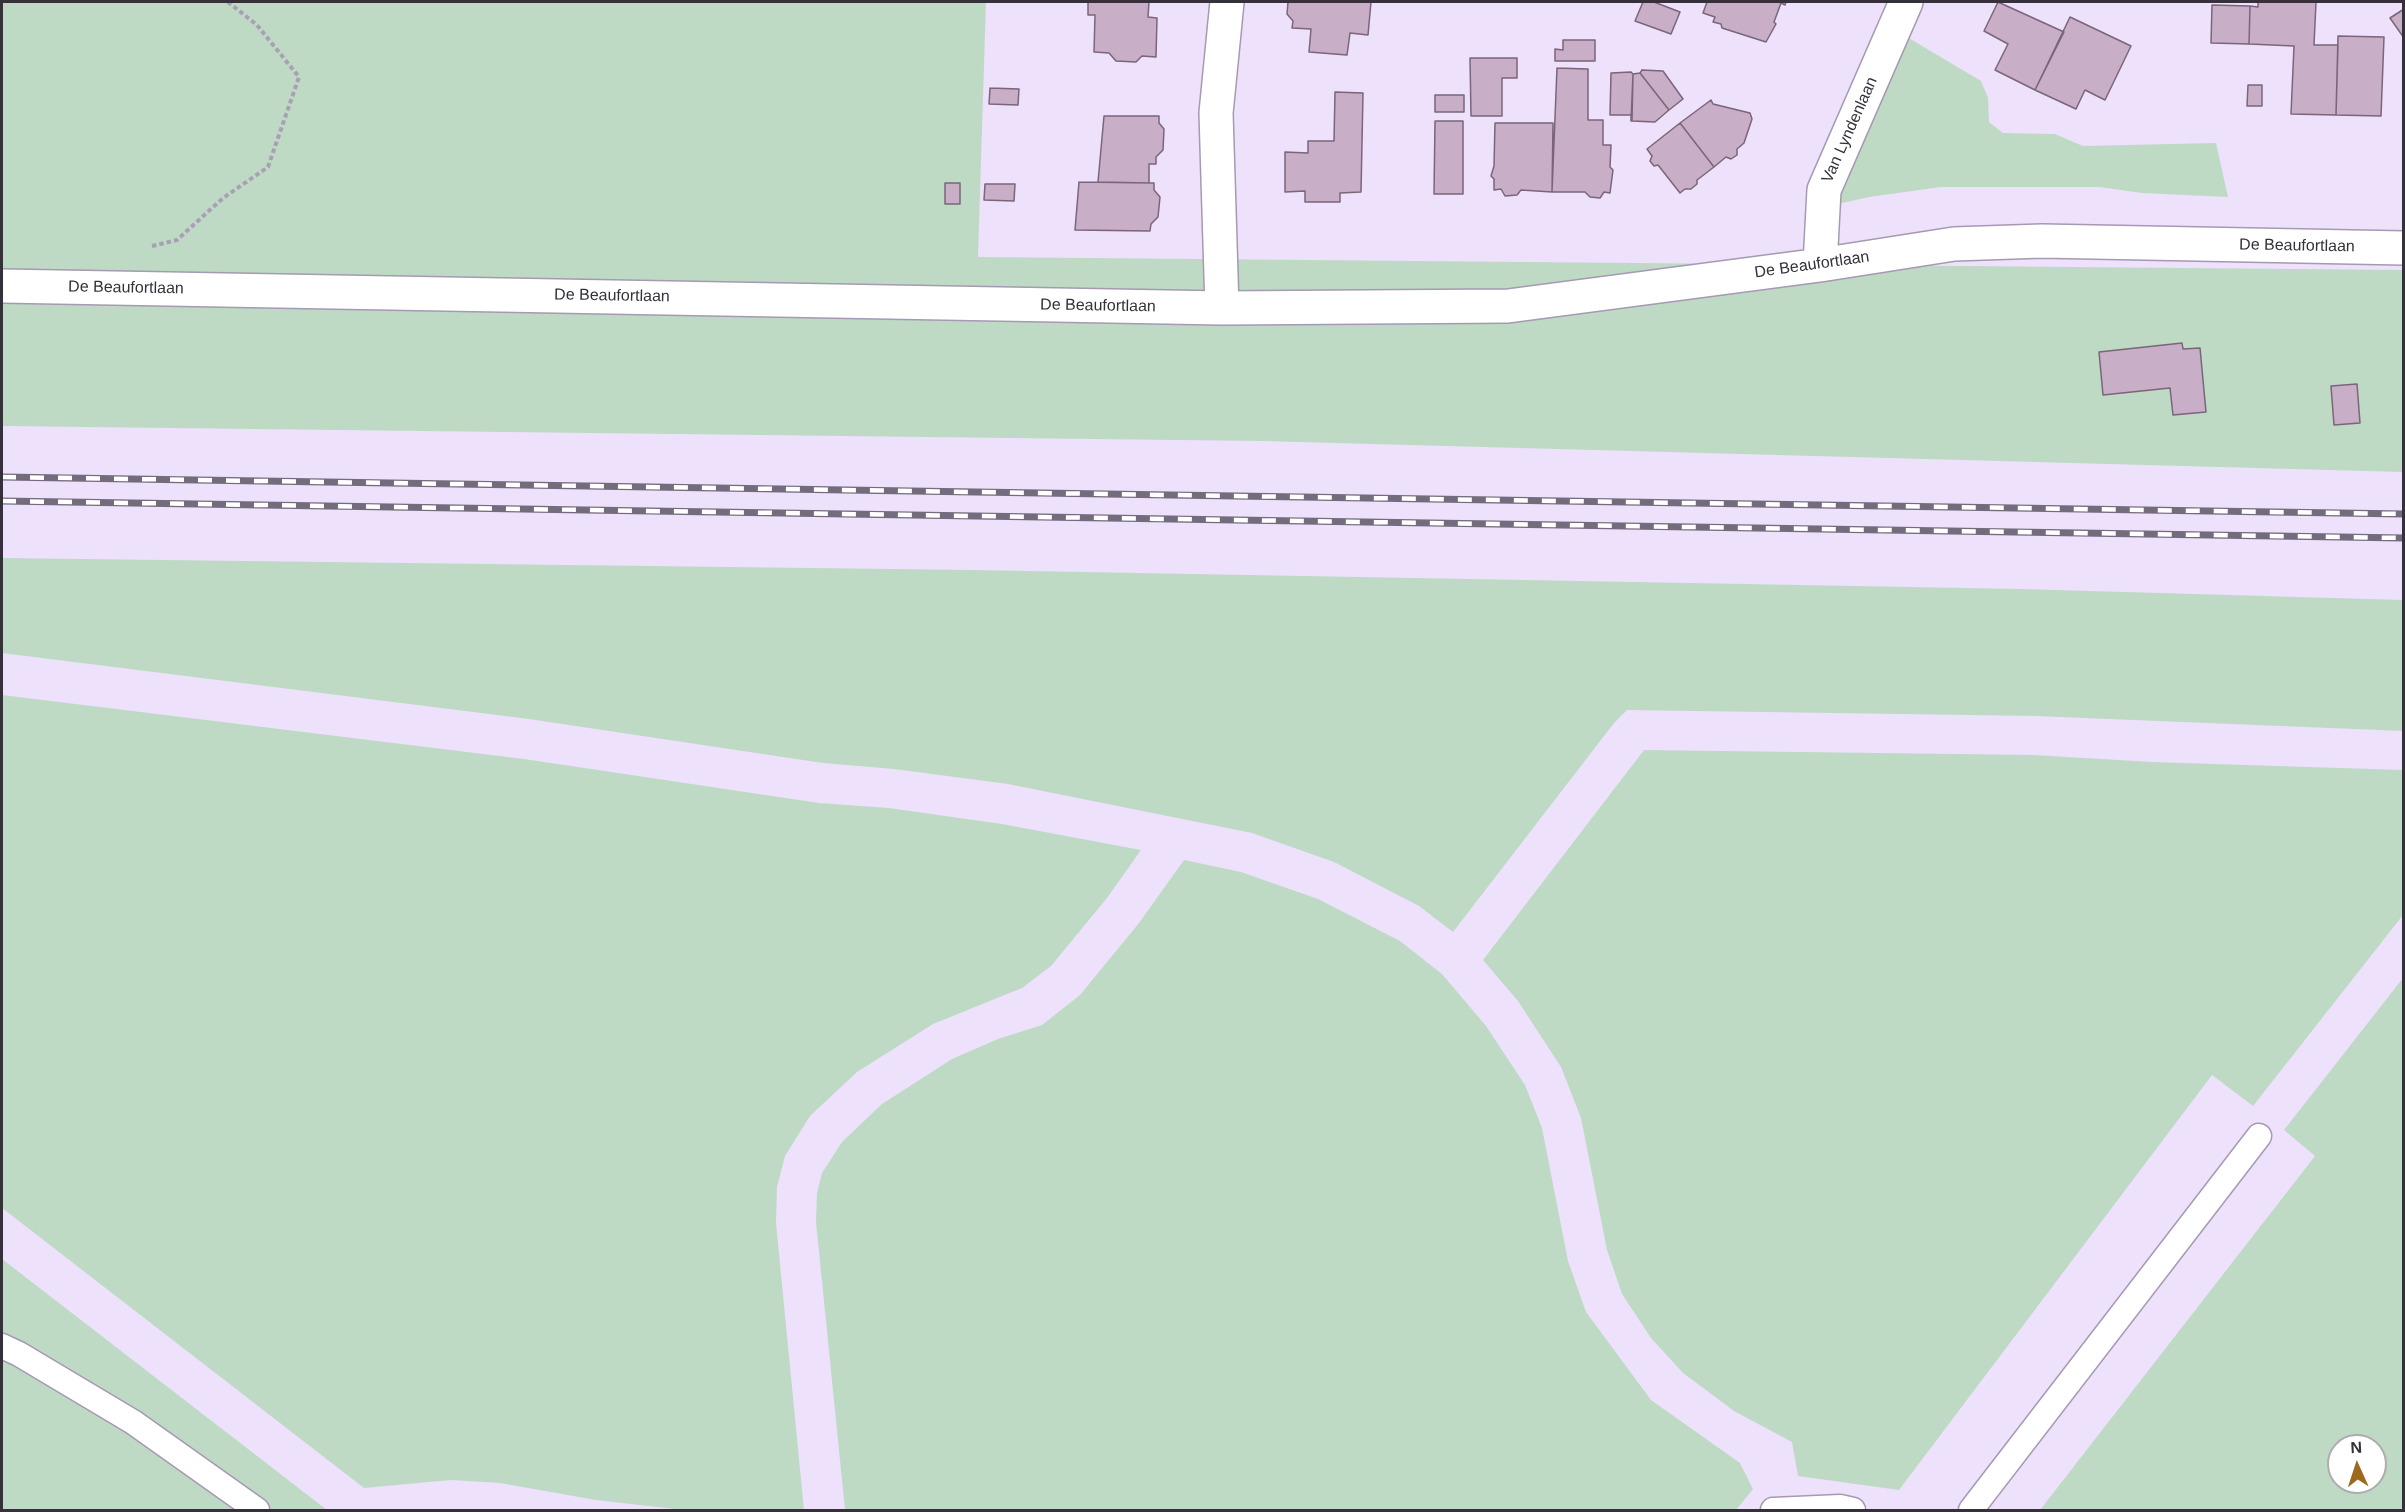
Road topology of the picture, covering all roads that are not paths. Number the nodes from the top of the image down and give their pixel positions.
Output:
1 (1227, 2) edge
2 (1906, 2) edge
3 (2403, 248) edge
4 (1820, 265) junction
5 (2, 286) edge
6 (1222, 308) junction
7 (2259, 1136) dead end
8 (2, 1347) edge
9 (257, 1510) edge
10 (1773, 1510) edge
11 (1853, 1510) edge
12 (1971, 1510) edge

1 - 6 street
2 - 4 street, Van Lyndenlaan
3 - 4 street, De Beaufortlaan
4 - 6 street, De Beaufortlaan
5 - 6 street, De Beaufortlaan
7 - 12 lane
8 - 9 lane
10 - 11 lane

